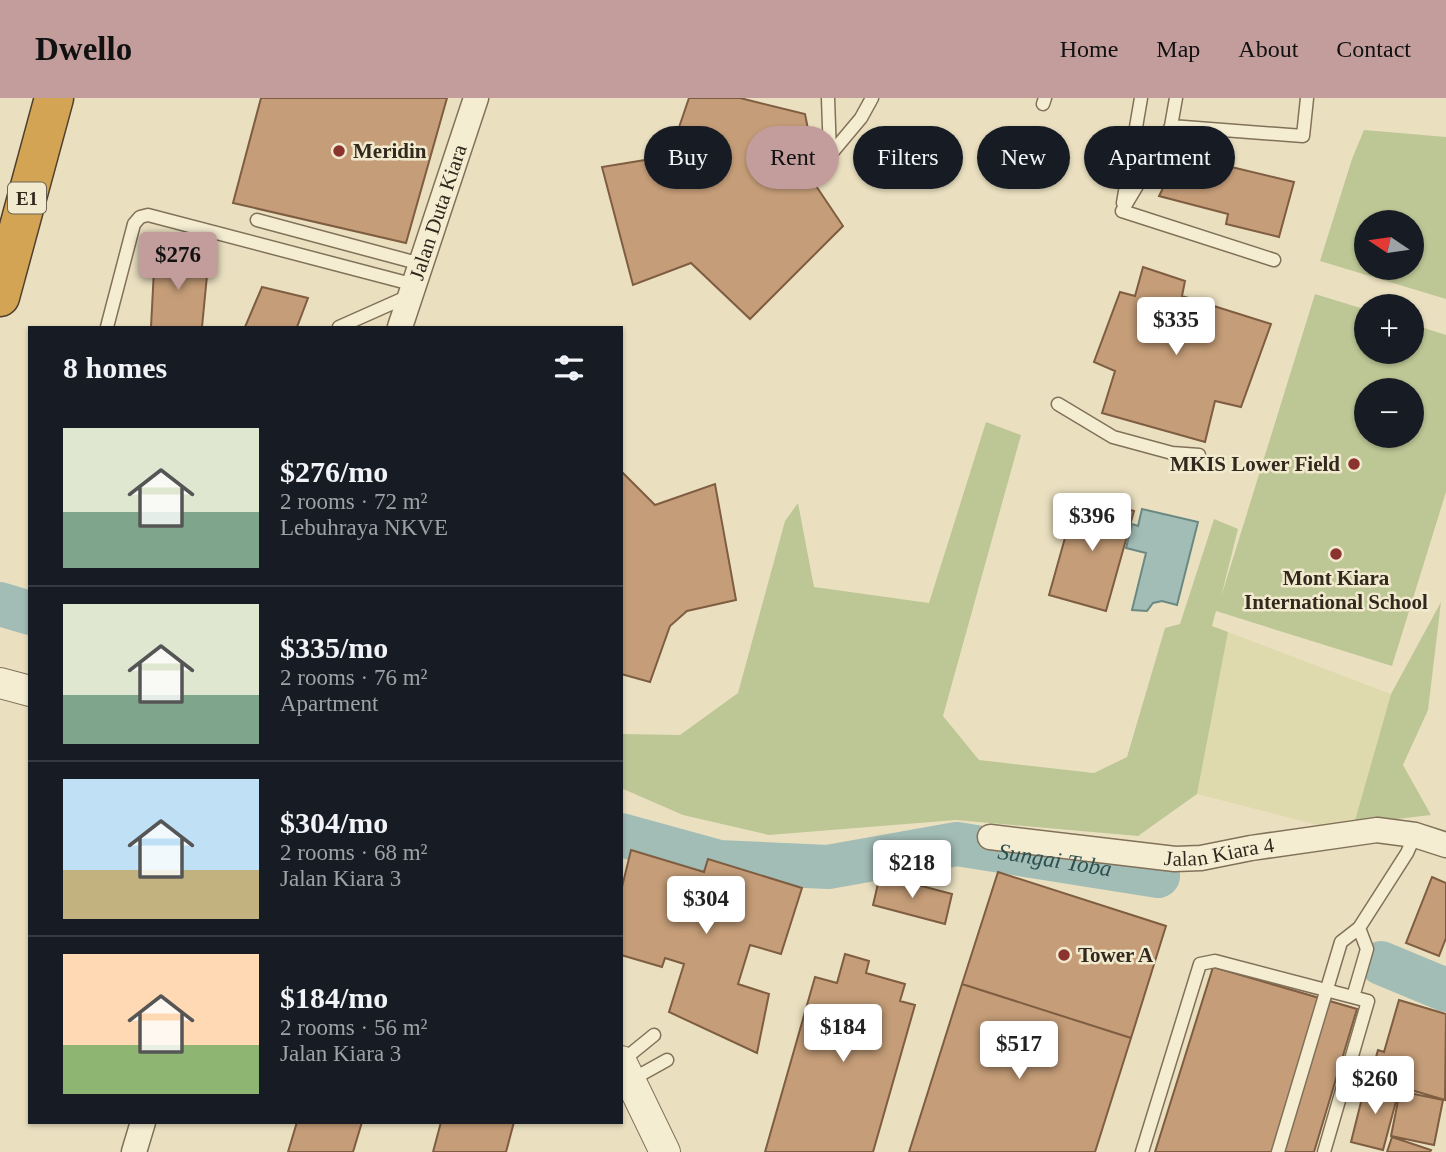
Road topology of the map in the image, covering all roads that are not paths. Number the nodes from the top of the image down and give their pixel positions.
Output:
1 (54, 98) edge
2 (476, 98) edge
3 (828, 98) edge
4 (872, 98) edge
5 (1141, 98) edge
6 (1176, 98) edge
7 (1307, 98) edge
8 (1171, 126) edge
9 (1235, 131) edge
10 (1135, 189) edge
11 (1122, 211) junction
12 (257, 220) dead end
13 (1274, 260) dead end
14 (416, 281) junction
15 (0, 297) edge
16 (107, 326) edge
17 (341, 326) edge
18 (400, 326) edge
19 (1058, 404) dead end
20 (1199, 455) dead end
21 (0, 683) edge
22 (28, 690) edge
23 (1415, 835) junction
24 (990, 837) dead end
25 (1446, 845) edge
26 (1359, 928) junction
27 (1326, 990) junction
28 (1353, 997) junction
29 (654, 1035) dead end
30 (667, 1060) dead end
31 (625, 1068) edge
32 (142, 1124) edge
33 (134, 1152) edge
34 (665, 1152) edge
35 (1142, 1152) edge
36 (1278, 1152) edge
37 (1324, 1152) edge

1 - 15 highway, E1
2 - 14 street, Jalan Duta Kiara
3 - 4 lane
5 - 11 lane
6 - 8 lane
7 - 9 lane
10 - 11 lane
11 - 13 lane
12 - 14 lane
14 - 16 lane
14 - 17 lane
14 - 18 street, Jalan Duta Kiara
19 - 20 lane
21 - 22 street
23 - 24 street, Jalan Kiara 4
23 - 25 street, Jalan Kiara 4
23 - 26 lane
26 - 27 lane
26 - 28 lane
27 - 28 lane
27 - 35 lane
27 - 36 lane
28 - 37 lane
29 - 31 lane
30 - 31 lane
31 - 34 street
32 - 33 street

